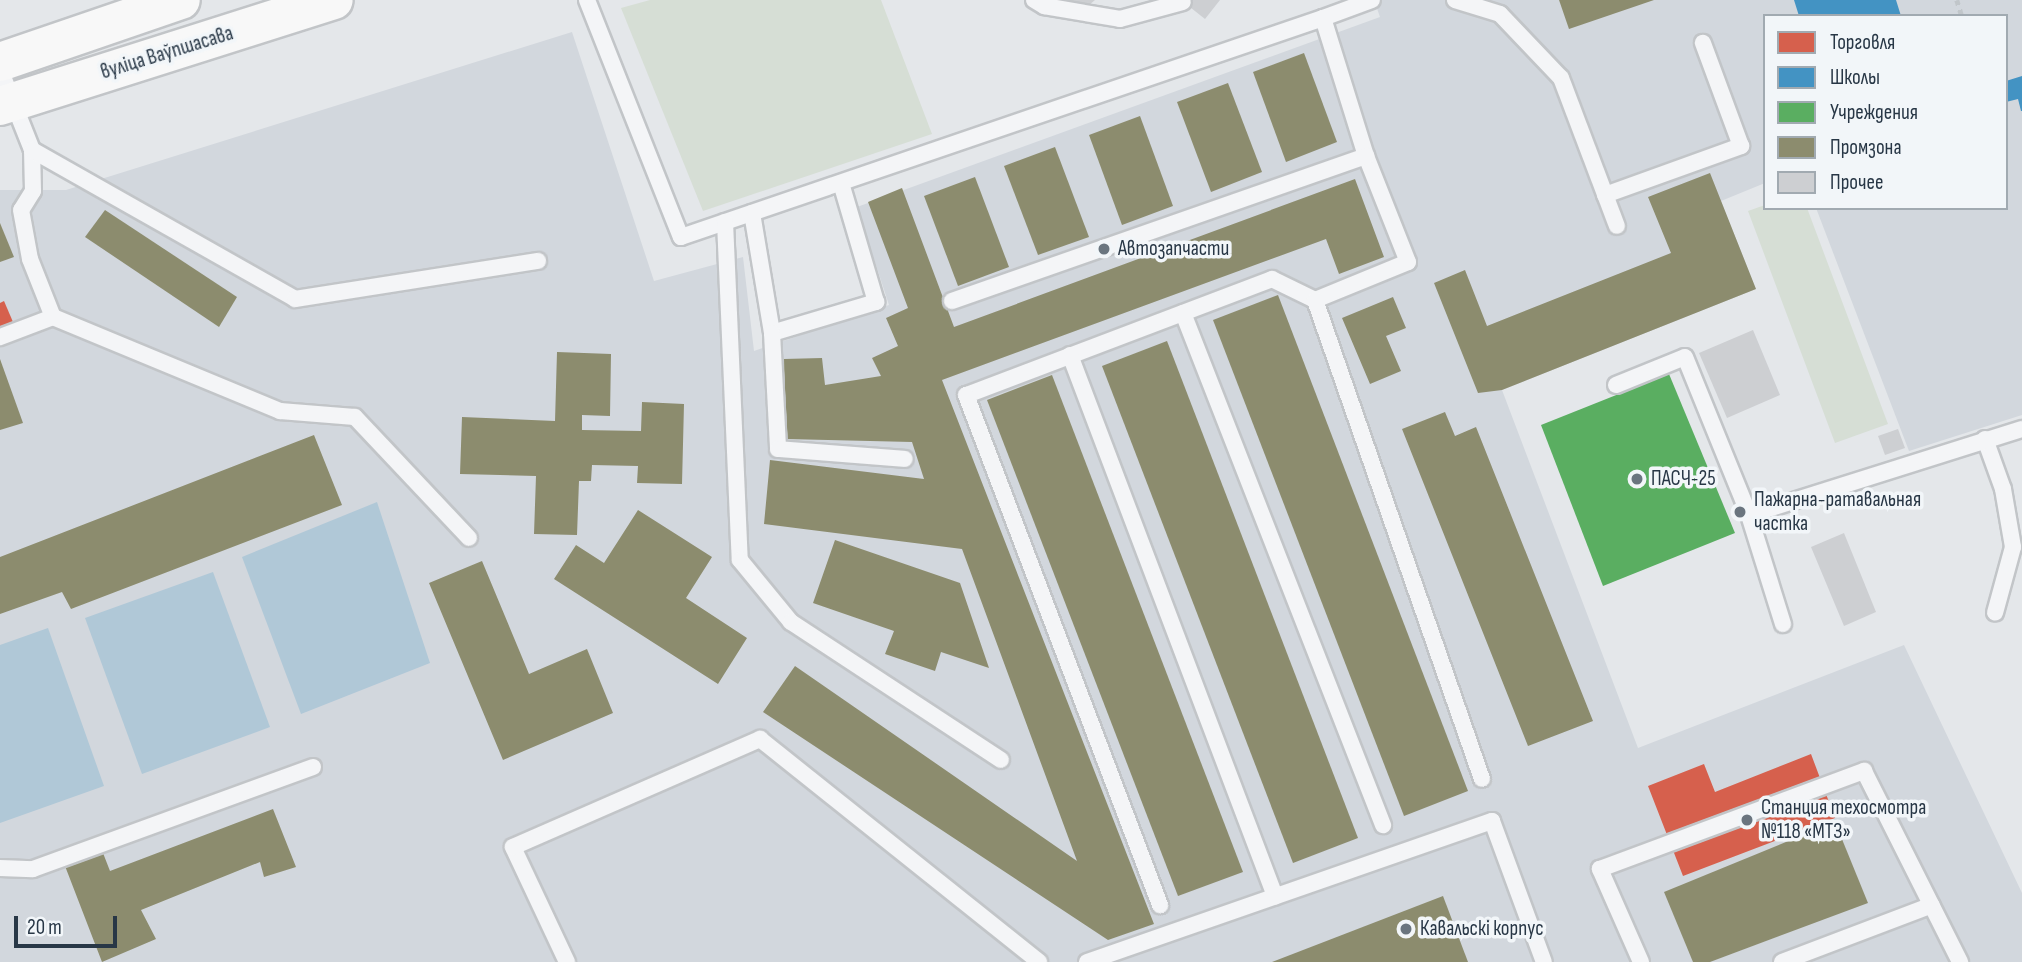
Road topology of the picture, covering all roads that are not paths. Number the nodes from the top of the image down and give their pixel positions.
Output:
1 (181, 0) edge
2 (334, 0) edge
3 (587, 0) edge
4 (1034, 0) edge
5 (1372, 0) edge
6 (1455, 0) edge
7 (1183, 2) dead end
8 (1323, 18) junction
9 (1703, 43) dead end
10 (0, 62) edge
11 (5, 92) edge
12 (32, 150) junction
13 (1366, 156) junction
14 (841, 183) junction
15 (1605, 195) junction
16 (752, 213) junction
17 (725, 222) junction
18 (1617, 226) dead end
19 (538, 261) dead end
20 (952, 300) dead end
21 (1315, 300) junction
22 (1183, 313) junction
23 (53, 317) junction
24 (772, 333) junction
25 (0, 337) edge
26 (1070, 355) junction
27 (1616, 385) dead end
28 (2022, 429) edge
29 (1985, 439) junction
30 (905, 458) dead end
31 (1749, 515) junction
32 (469, 538) dead end
33 (1996, 614) dead end
34 (1783, 624) dead end
35 (1001, 760) dead end
36 (313, 768) dead end
37 (1482, 779) dead end
38 (1383, 825) dead end
39 (0, 868) edge
40 (1275, 896) junction
41 (1160, 905) dead end
42 (1931, 905) junction
43 (567, 962) edge
44 (1039, 962) edge
45 (1087, 962) edge
46 (1544, 962) edge
47 (1641, 962) edge
48 (1782, 962) edge
49 (1960, 962) edge

1 - 10 main road, вуліца Ваўпшасава
2 - 11 main road, вуліца Ваўпшасава
3 - 17 lane
4 - 7 lane
5 - 8 lane
6 - 15 lane
8 - 13 lane
8 - 14 lane
9 - 15 lane
11 - 12 lane
12 - 19 lane
12 - 23 lane
13 - 20 lane
13 - 21 lane
14 - 16 lane
14 - 24 lane
15 - 18 lane
16 - 17 lane
16 - 24 lane
17 - 35 lane
21 - 22 lane
21 - 37 lane
22 - 26 lane
22 - 38 lane
23 - 25 lane
23 - 32 lane
24 - 30 lane
26 - 40 lane
26 - 41 lane
27 - 31 lane
28 - 29 lane
29 - 31 lane
29 - 33 lane
31 - 34 lane
36 - 39 lane
40 - 45 lane
40 - 46 lane
42 - 47 lane
42 - 48 lane
42 - 49 lane
43 - 44 lane

